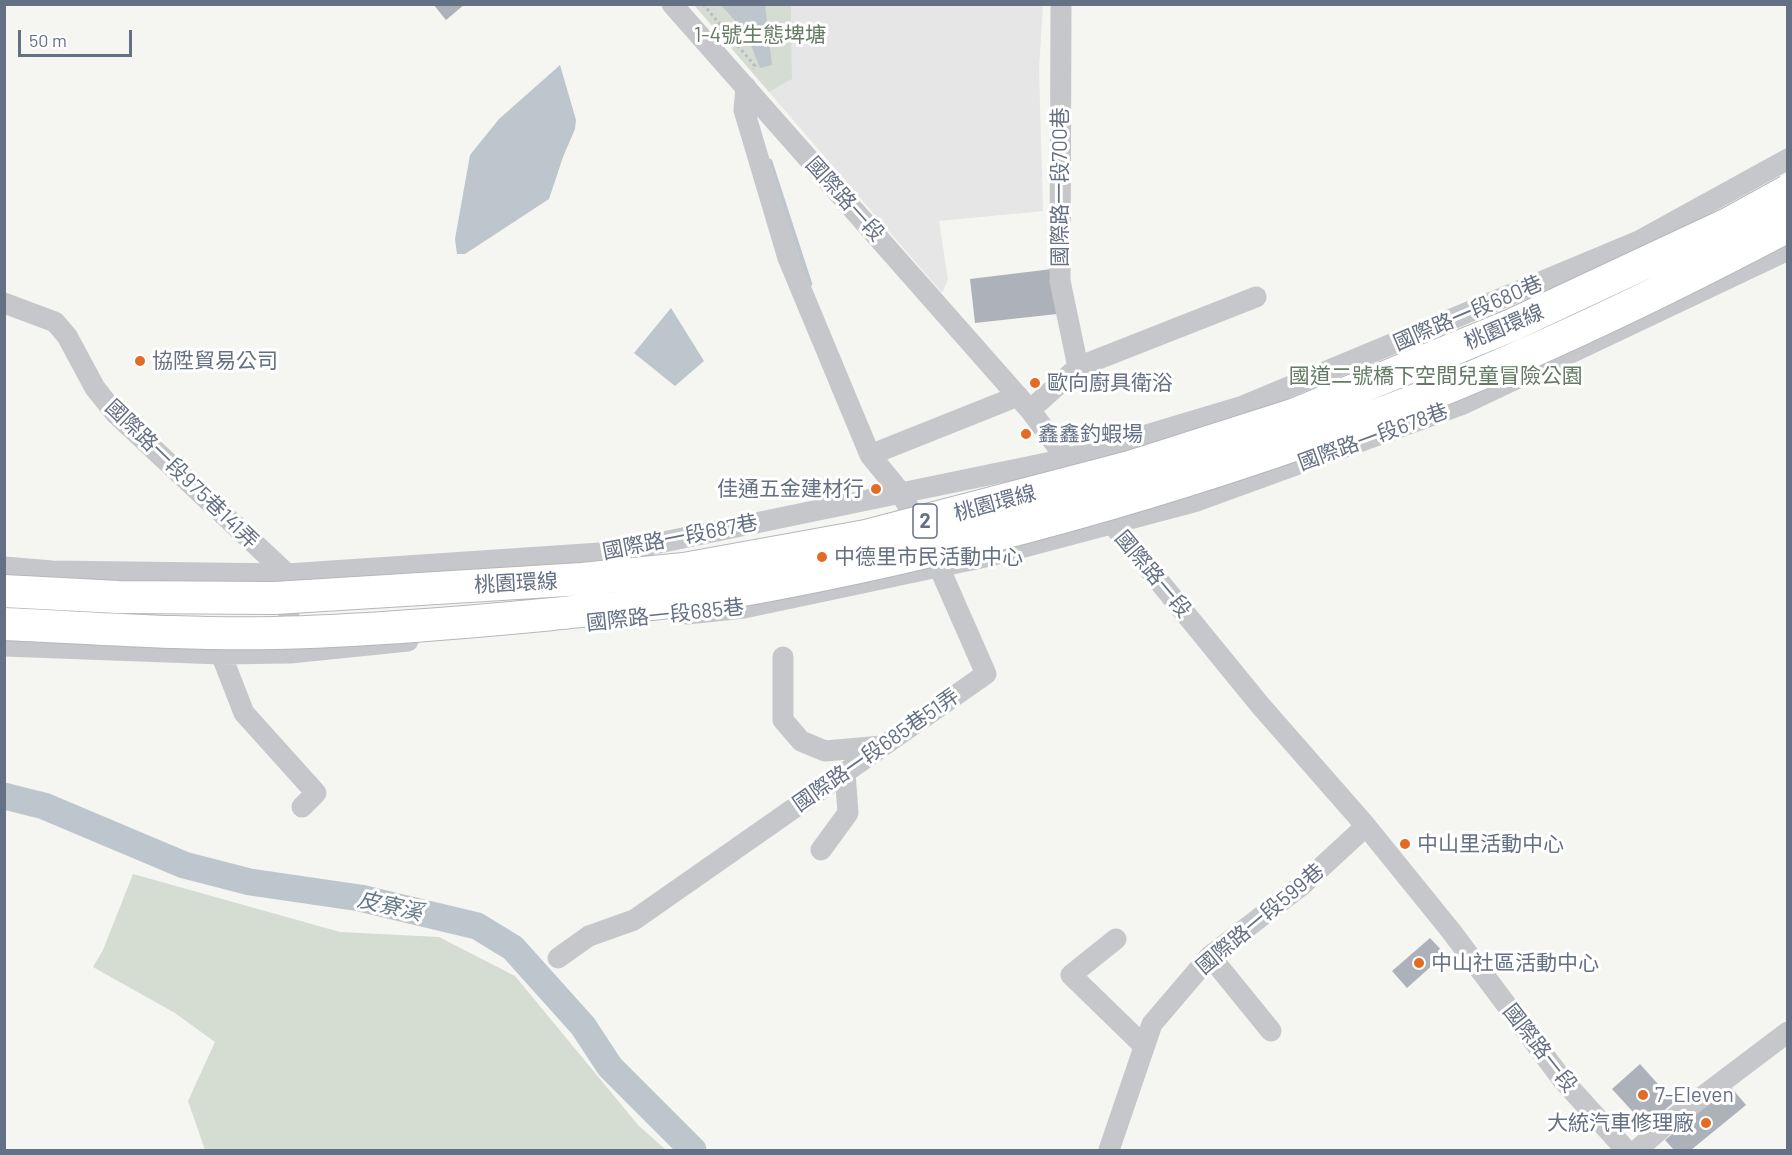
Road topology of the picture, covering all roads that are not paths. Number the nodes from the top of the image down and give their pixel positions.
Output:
1 (672, 4) edge
2 (1061, 4) edge
3 (746, 87) junction
4 (1788, 159) edge
5 (1788, 191) edge
6 (1788, 226) edge
7 (1788, 250) edge
8 (1256, 297) dead end
9 (4, 303) edge
10 (1078, 368) junction
11 (1024, 403) junction
12 (870, 455) junction
13 (1066, 459) junction
14 (902, 493) junction
15 (1112, 524) junction
16 (4, 567) edge
17 (939, 567) junction
18 (288, 574) junction
19 (4, 591) edge
20 (4, 624) edge
21 (4, 646) edge
22 (290, 653) junction
23 (221, 654) junction
24 (783, 657) dead end
25 (883, 746) junction
26 (845, 772) junction
27 (302, 807) dead end
28 (1366, 826) junction
29 (821, 850) dead end
30 (1116, 939) dead end
31 (1210, 956) junction
32 (558, 958) dead end
33 (1271, 1031) dead end
34 (1788, 1032) edge
35 (1143, 1046) junction
36 (1109, 1150) edge
37 (1626, 1150) edge
38 (1637, 1150) edge

1 - 3 street, 國際路一段
2 - 10 street, 國際路一段700巷
3 - 11 street, 國際路一段
3 - 12 street, 國際路一段685巷51弄
4 - 13 street, 國際路一段680巷
5 - 19 highway, 桃園環線 / 2, bridge
6 - 20 highway, 桃園環線 / 2, bridge
7 - 15 street, 國際路一段678巷
8 - 10 street
9 - 18 street, 國際路一段975巷141弄
10 - 11 street
11 - 12 street
11 - 13 street, 國際路一段
12 - 14 street, 國際路一段685巷51弄
13 - 14 street, 國際路一段687巷
13 - 15 street, 國際路一段
14 - 17 street, 國際路一段685巷51弄
14 - 18 street, 國際路一段687巷
15 - 17 street, 國際路一段685巷
15 - 28 street, 國際路一段
16 - 18 street, 國際路一段687巷
17 - 22 street, 國際路一段685巷
17 - 25 street, 國際路一段685巷51弄
18 - 22 street
21 - 23 street, 國際路一段685巷
22 - 23 street, 國際路一段685巷
23 - 27 street
24 - 25 street
25 - 26 street, 國際路一段685巷51弄
26 - 29 street
26 - 32 street, 國際路一段685巷51弄
28 - 31 street, 國際路一段599巷
28 - 37 street, 國際路一段
30 - 35 street
31 - 33 street
31 - 35 street, 國際路一段599巷
34 - 38 street
35 - 36 street, 國際路一段599巷

